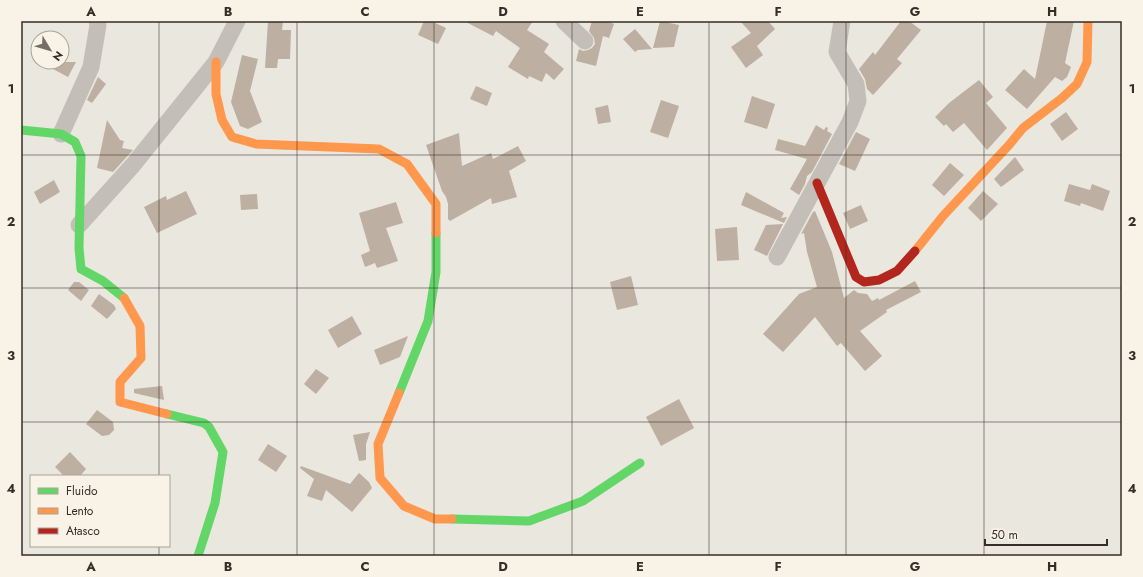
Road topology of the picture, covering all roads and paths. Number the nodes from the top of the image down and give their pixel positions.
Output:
1 (97, 21) edge
2 (237, 21) edge
3 (564, 21) edge
4 (842, 21) edge
5 (1088, 21) edge
6 (585, 41) dead end
7 (216, 62) junction
8 (21, 130) edge
9 (61, 134) junction
10 (817, 183) junction
11 (79, 225) junction
12 (777, 257) dead end
13 (640, 463) dead end
14 (198, 556) edge

1 - 9 street
2 - 7 street
3 - 6 street
4 - 10 street
5 - 10 street
7 - 11 street
7 - 13 street
8 - 9 street
9 - 11 street
10 - 12 street
11 - 14 street

